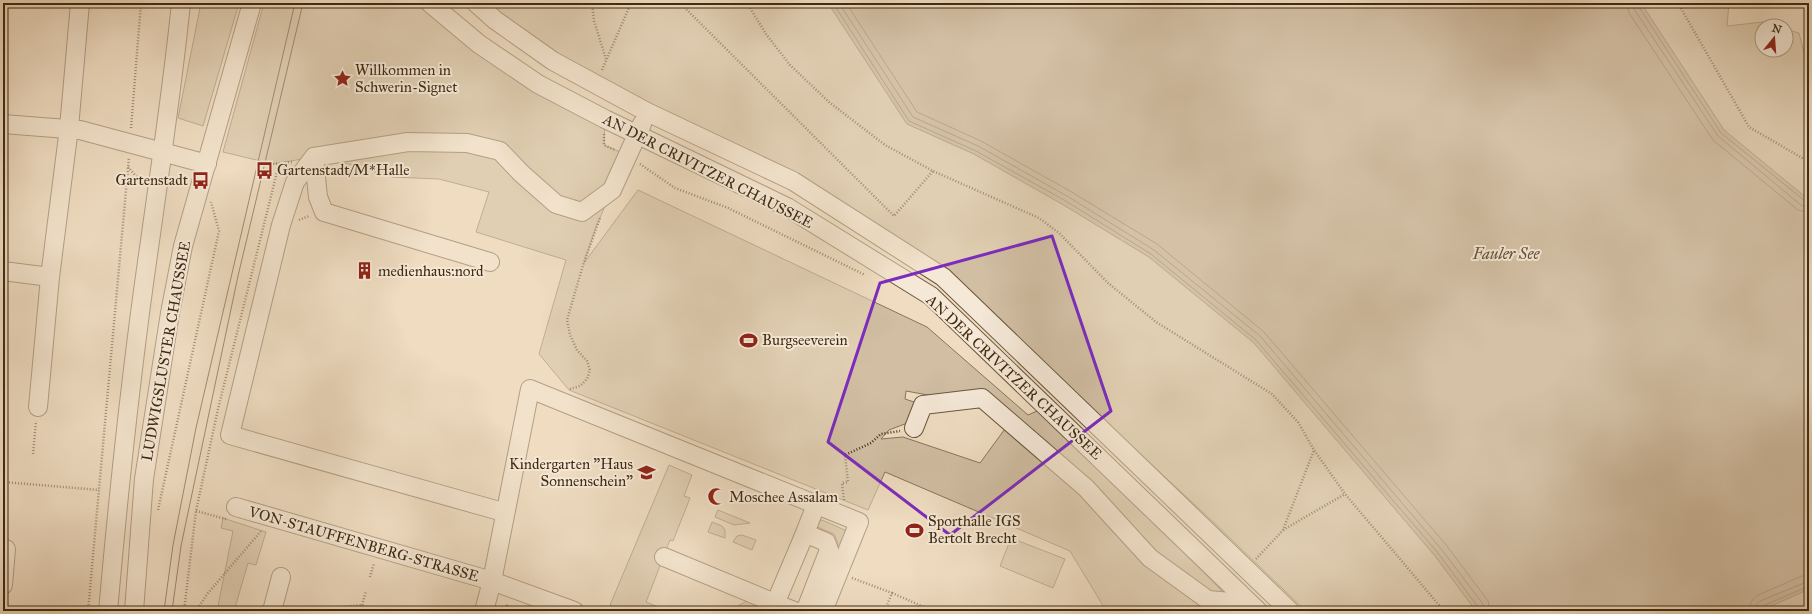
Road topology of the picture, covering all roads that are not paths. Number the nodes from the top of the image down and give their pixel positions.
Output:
1 (80, 3) edge
2 (181, 3) edge
3 (252, 3) edge
4 (430, 3) edge
5 (476, 3) edge
6 (647, 112) junction
7 (3, 124) edge
8 (69, 128) junction
9 (636, 135) junction
10 (162, 153) junction
11 (314, 157) junction
12 (207, 164) junction
13 (490, 262) dead end
14 (3, 271) edge
15 (50, 277) junction
16 (38, 406) road end
17 (914, 428) road end
18 (816, 505) junction
19 (496, 510) dead end
20 (229, 513) road end
21 (803, 538) junction
22 (3, 549) edge
23 (664, 557) dead end
24 (281, 577) dead end
25 (492, 581) junction
26 (3, 585) edge
27 (1232, 602) edge
28 (774, 607) edge
29 (569, 610) edge
30 (108, 611) edge
31 (134, 611) edge
32 (272, 611) edge
33 (484, 611) edge
34 (794, 611) edge
35 (802, 611) edge
36 (823, 611) edge
37 (1258, 611) edge
38 (1290, 611) edge

1 - 8 street
2 - 10 street, LUDWIGSLUSTER CHAUSSEE
3 - 12 street, LUDWIGSLUSTER CHAUSSEE
4 - 9 street, AN DER CRIVITZER CHAUSSEE
5 - 6 street, AN DER CRIVITZER CHAUSSEE
6 - 9 street
6 - 38 street, AN DER CRIVITZER CHAUSSEE
7 - 8 street
8 - 10 street
8 - 15 street
9 - 11 street
9 - 27 street, AN DER CRIVITZER CHAUSSEE
10 - 12 street
10 - 30 street, LUDWIGSLUSTER CHAUSSEE
11 - 13 street
11 - 19 street
12 - 31 street, LUDWIGSLUSTER CHAUSSEE
14 - 15 street
15 - 16 street
17 - 27 street
18 - 21 street
18 - 25 street, VON-STAUFFENBERG-STRASSE
18 - 36 street, VON-STAUFFENBERG-STRASSE
20 - 25 street, VON-STAUFFENBERG-STRASSE
21 - 28 street
21 - 35 street
22 - 26 street
23 - 28 street
24 - 32 street
25 - 29 street, VON-STAUFFENBERG-STRASSE
25 - 33 street, VON-STAUFFENBERG-STRASSE
27 - 37 street, AN DER CRIVITZER CHAUSSEE
28 - 34 street

